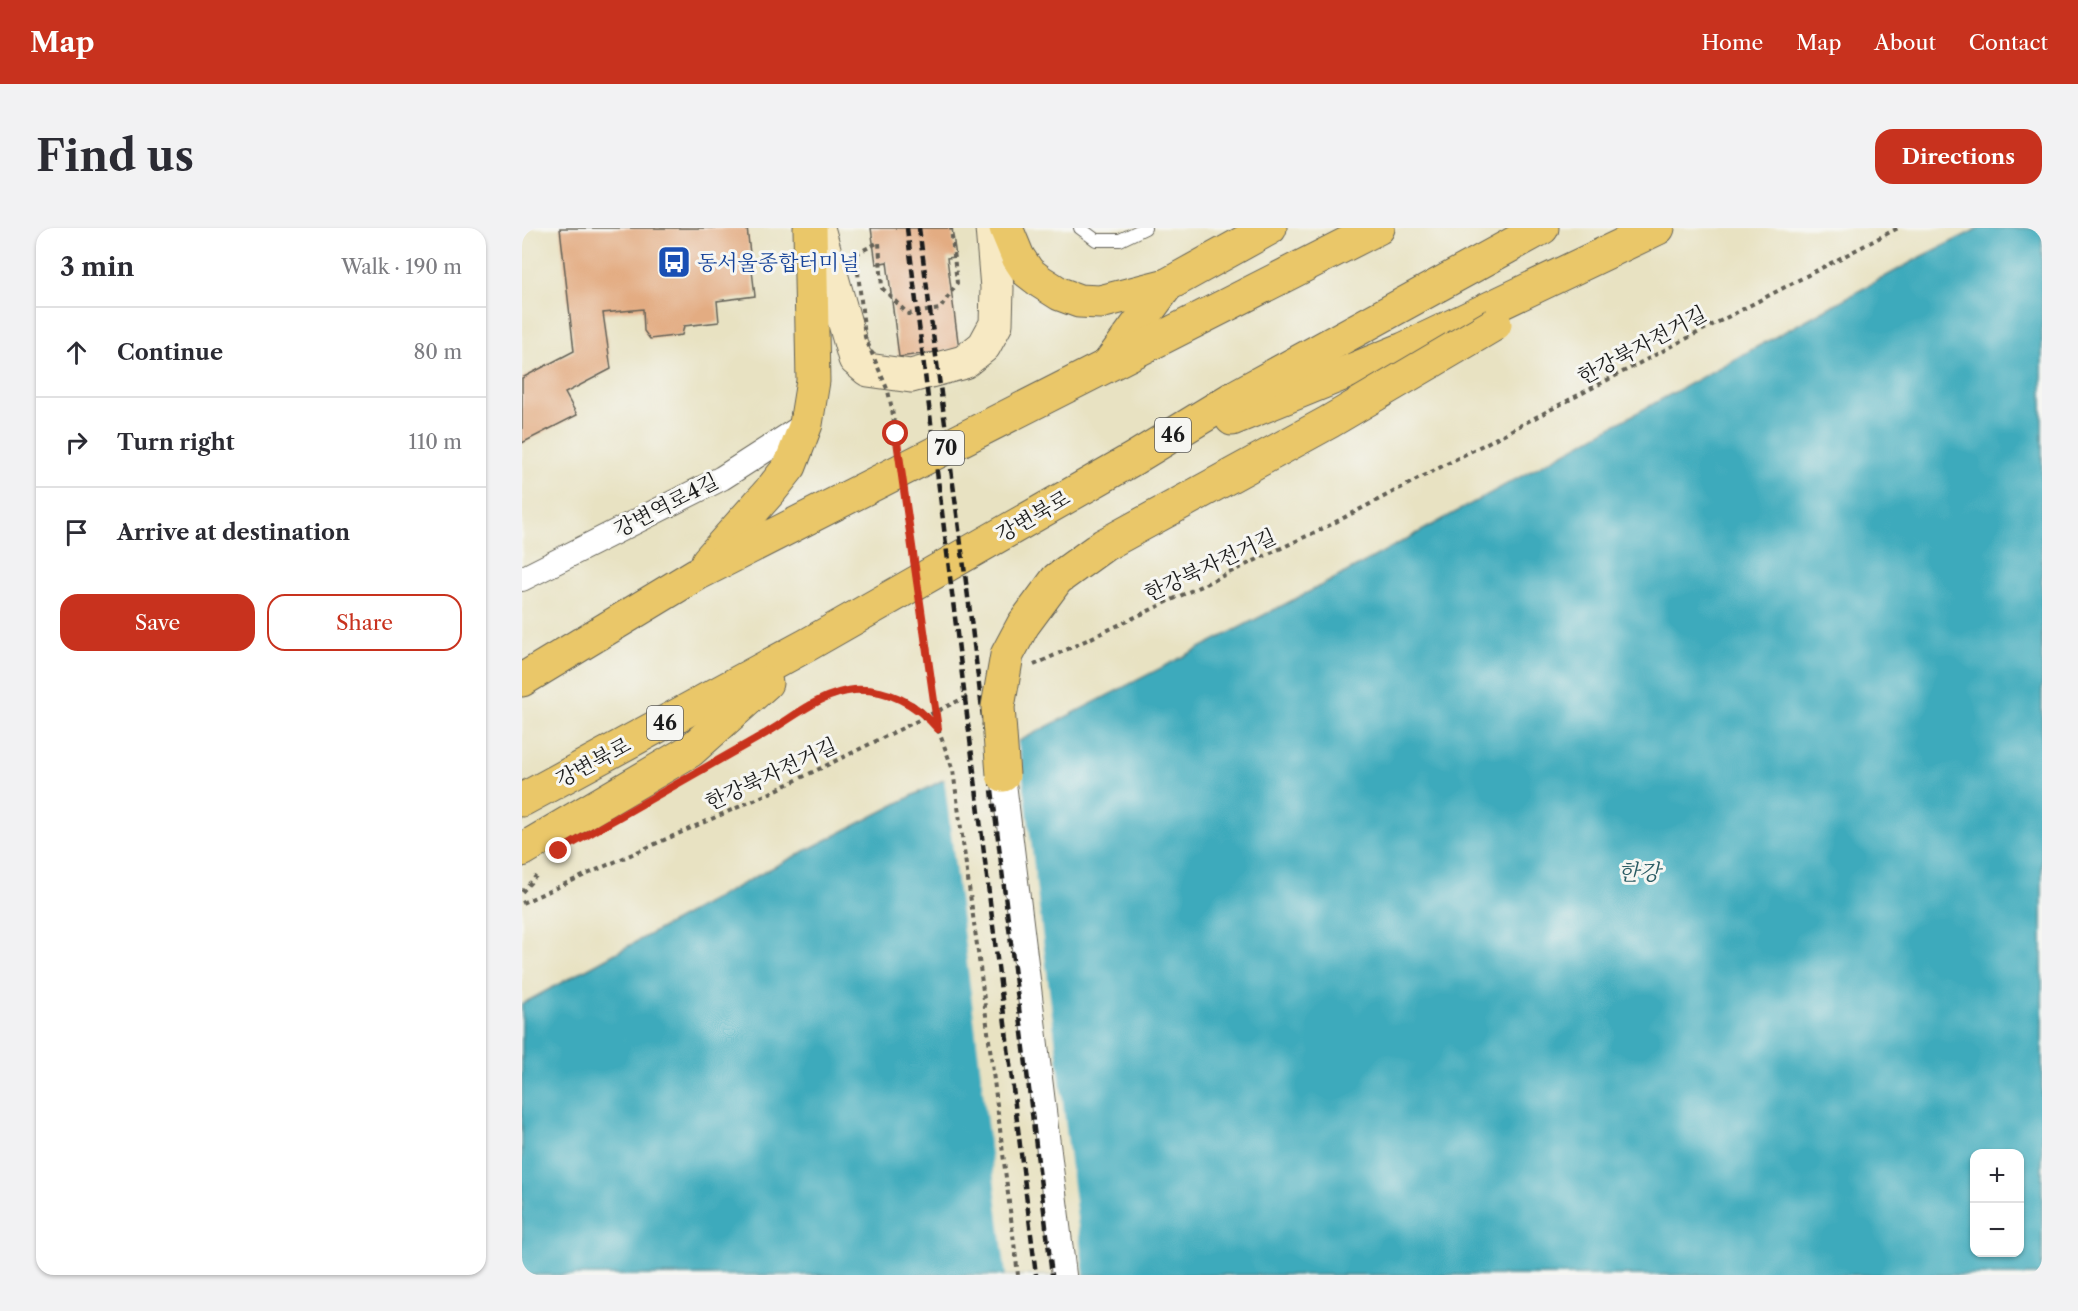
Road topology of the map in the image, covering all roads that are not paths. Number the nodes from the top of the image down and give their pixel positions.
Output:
1 (810, 228) edge
2 (818, 228) edge
3 (992, 228) edge
4 (1006, 228) edge
5 (1080, 228) edge
6 (1145, 228) edge
7 (1270, 228) edge
8 (1378, 228) edge
9 (1542, 228) edge
10 (1658, 228) edge
11 (1617, 248) junction
12 (1167, 285) junction
13 (1107, 367) junction
14 (806, 424) junction
15 (1133, 459) junction
16 (697, 573) junction
17 (522, 579) edge
18 (807, 645) junction
19 (522, 680) edge
20 (1003, 775) joint
21 (522, 800) edge
22 (522, 850) edge
23 (1064, 1275) edge

1 - 14 highway
2 - 3 main road
4 - 12 highway
5 - 6 lane
7 - 12 highway
8 - 13 highway, 70
9 - 15 highway, 강변북로 / 46
10 - 11 highway
11 - 15 highway
11 - 20 highway, bridge
12 - 13 highway
13 - 16 highway, 70
14 - 16 highway
14 - 17 street, 강변역로4길
15 - 18 highway, 강변북로 / 46
16 - 19 highway, 70
18 - 21 highway, 강변북로 / 46
18 - 22 highway
20 - 23 street

